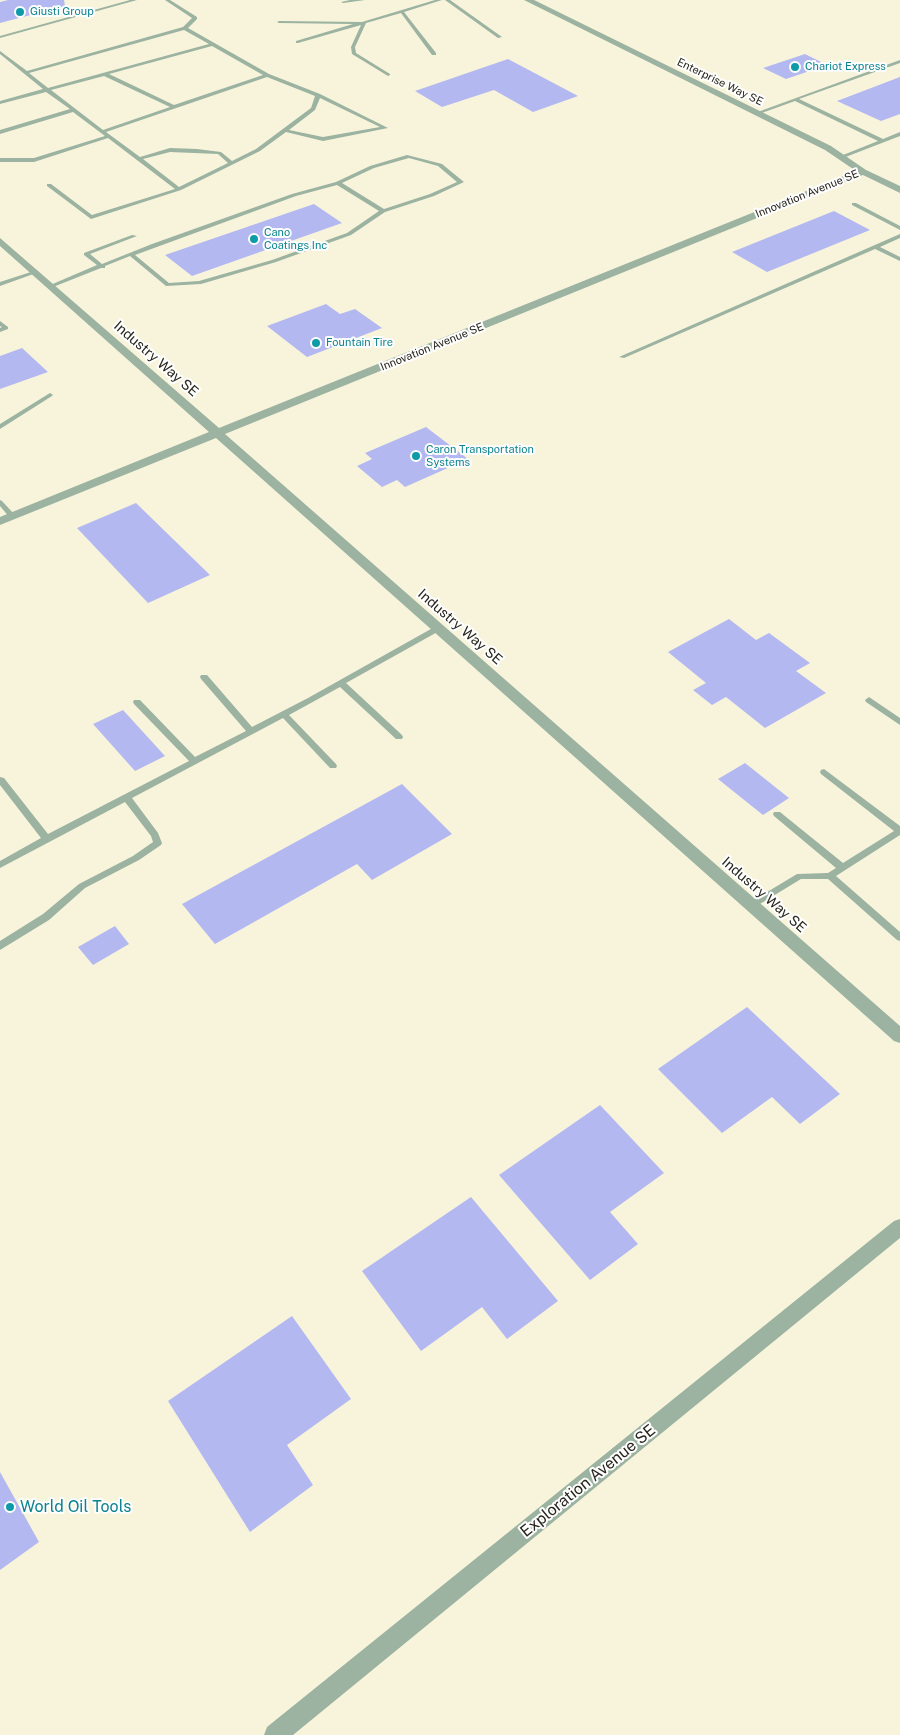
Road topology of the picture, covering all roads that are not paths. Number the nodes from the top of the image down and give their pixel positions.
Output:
1 (135, 0) edge
2 (167, 0) edge
3 (363, 0) edge
4 (440, 0) edge
5 (447, 0) edge
6 (528, 0) edge
7 (343, 2) dead end
8 (402, 12) junction
9 (279, 22) dead end
10 (364, 22) junction
11 (185, 28) junction
12 (0, 37) edge
13 (500, 37) dead end
14 (298, 42) dead end
15 (213, 44) junction
16 (0, 52) edge
17 (434, 54) dead end
18 (900, 61) edge
19 (25, 73) junction
20 (105, 74) junction
21 (267, 75) junction
22 (388, 75) dead end
23 (47, 90) junction
24 (318, 95) junction
25 (795, 99) junction
26 (0, 103) edge
27 (174, 107) junction
28 (73, 110) junction
29 (757, 113) junction
30 (284, 130) junction
31 (0, 132) edge
32 (102, 132) junction
33 (900, 134) edge
34 (108, 136) junction
35 (883, 141) junction
36 (841, 157) junction
37 (139, 159) junction
38 (0, 160) edge
39 (232, 163) junction
40 (863, 172) junction
41 (338, 183) junction
42 (49, 185) dead end
43 (178, 189) junction
44 (900, 190) edge
45 (854, 204) dead end
46 (384, 211) junction
47 (900, 228) edge
48 (134, 236) dead end
49 (900, 236) edge
50 (0, 241) edge
51 (876, 247) junction
52 (132, 255) junction
53 (900, 259) edge
54 (103, 266) junction
55 (36, 272) junction
56 (0, 284) edge
57 (51, 286) junction
58 (0, 323) edge
59 (0, 330) edge
60 (622, 357) dead end
61 (50, 395) dead end
62 (0, 427) edge
63 (218, 433) junction
64 (0, 502) edge
65 (12, 516) junction
66 (0, 521) edge
67 (438, 628) junction
68 (204, 677) dead end
69 (341, 683) junction
70 (869, 700) dead end
71 (138, 702) dead end
72 (284, 714) junction
73 (900, 722) edge
74 (251, 731) junction
75 (399, 737) dead end
76 (194, 761) junction
77 (333, 766) dead end
78 (824, 772) dead end
79 (1, 780) edge
80 (126, 797) junction
81 (777, 814) dead end
82 (900, 831) edge
83 (47, 839) junction
84 (0, 865) edge
85 (843, 868) junction
86 (830, 876) junction
87 (752, 905) junction
88 (900, 937) edge
89 (0, 946) edge
90 (900, 1036) edge
91 (900, 1227) edge
92 (275, 1735) edge

1 - 12 lane
2 - 11 lane
3 - 7 lane
4 - 8 lane
5 - 13 lane
6 - 29 street, Enterprise Way SE
8 - 10 lane
8 - 17 lane
9 - 10 lane
10 - 14 lane
10 - 22 lane
11 - 15 lane
11 - 19 lane
15 - 20 lane
15 - 21 lane
16 - 19 lane
18 - 25 lane
19 - 23 lane
20 - 23 lane
20 - 27 lane
21 - 24 lane
21 - 27 lane
23 - 26 lane
23 - 28 lane
24 - 30 lane
24 - 30 lane
25 - 29 lane
25 - 35 lane
27 - 32 lane
28 - 31 lane
28 - 32 lane
29 - 36 street, Enterprise Way SE
30 - 39 lane
32 - 34 lane
33 - 35 lane
34 - 37 lane
34 - 38 lane
35 - 36 lane
36 - 40 street, Enterprise Way SE
37 - 39 lane
37 - 43 lane
39 - 43 lane
40 - 44 street, Enterprise Way SE
40 - 63 street, Innovation Avenue SE
41 - 46 lane
41 - 46 lane
41 - 52 lane
42 - 43 lane
45 - 47 lane
46 - 52 lane
48 - 54 lane
49 - 51 lane
50 - 55 street, Industry Way SE
51 - 53 lane
51 - 60 lane
52 - 54 lane
54 - 57 lane
55 - 56 lane
55 - 57 street, Industry Way SE
57 - 63 street, Industry Way SE
58 - 59 lane
61 - 62 lane
63 - 65 street, Innovation Avenue SE
63 - 67 street, Industry Way SE
64 - 65 lane
65 - 66 street, Innovation Avenue SE
67 - 69 lane
67 - 87 street, Industry Way SE
68 - 74 lane
69 - 72 lane
69 - 75 lane
70 - 73 lane
71 - 76 lane
72 - 74 lane
72 - 77 lane
74 - 76 lane
76 - 80 lane
78 - 82 lane
79 - 83 lane
80 - 83 lane
80 - 89 lane
81 - 85 lane
82 - 85 lane
83 - 84 lane
85 - 86 lane
86 - 87 lane
86 - 88 lane
87 - 90 street, Industry Way SE
91 - 92 street, Exploration Avenue SE

